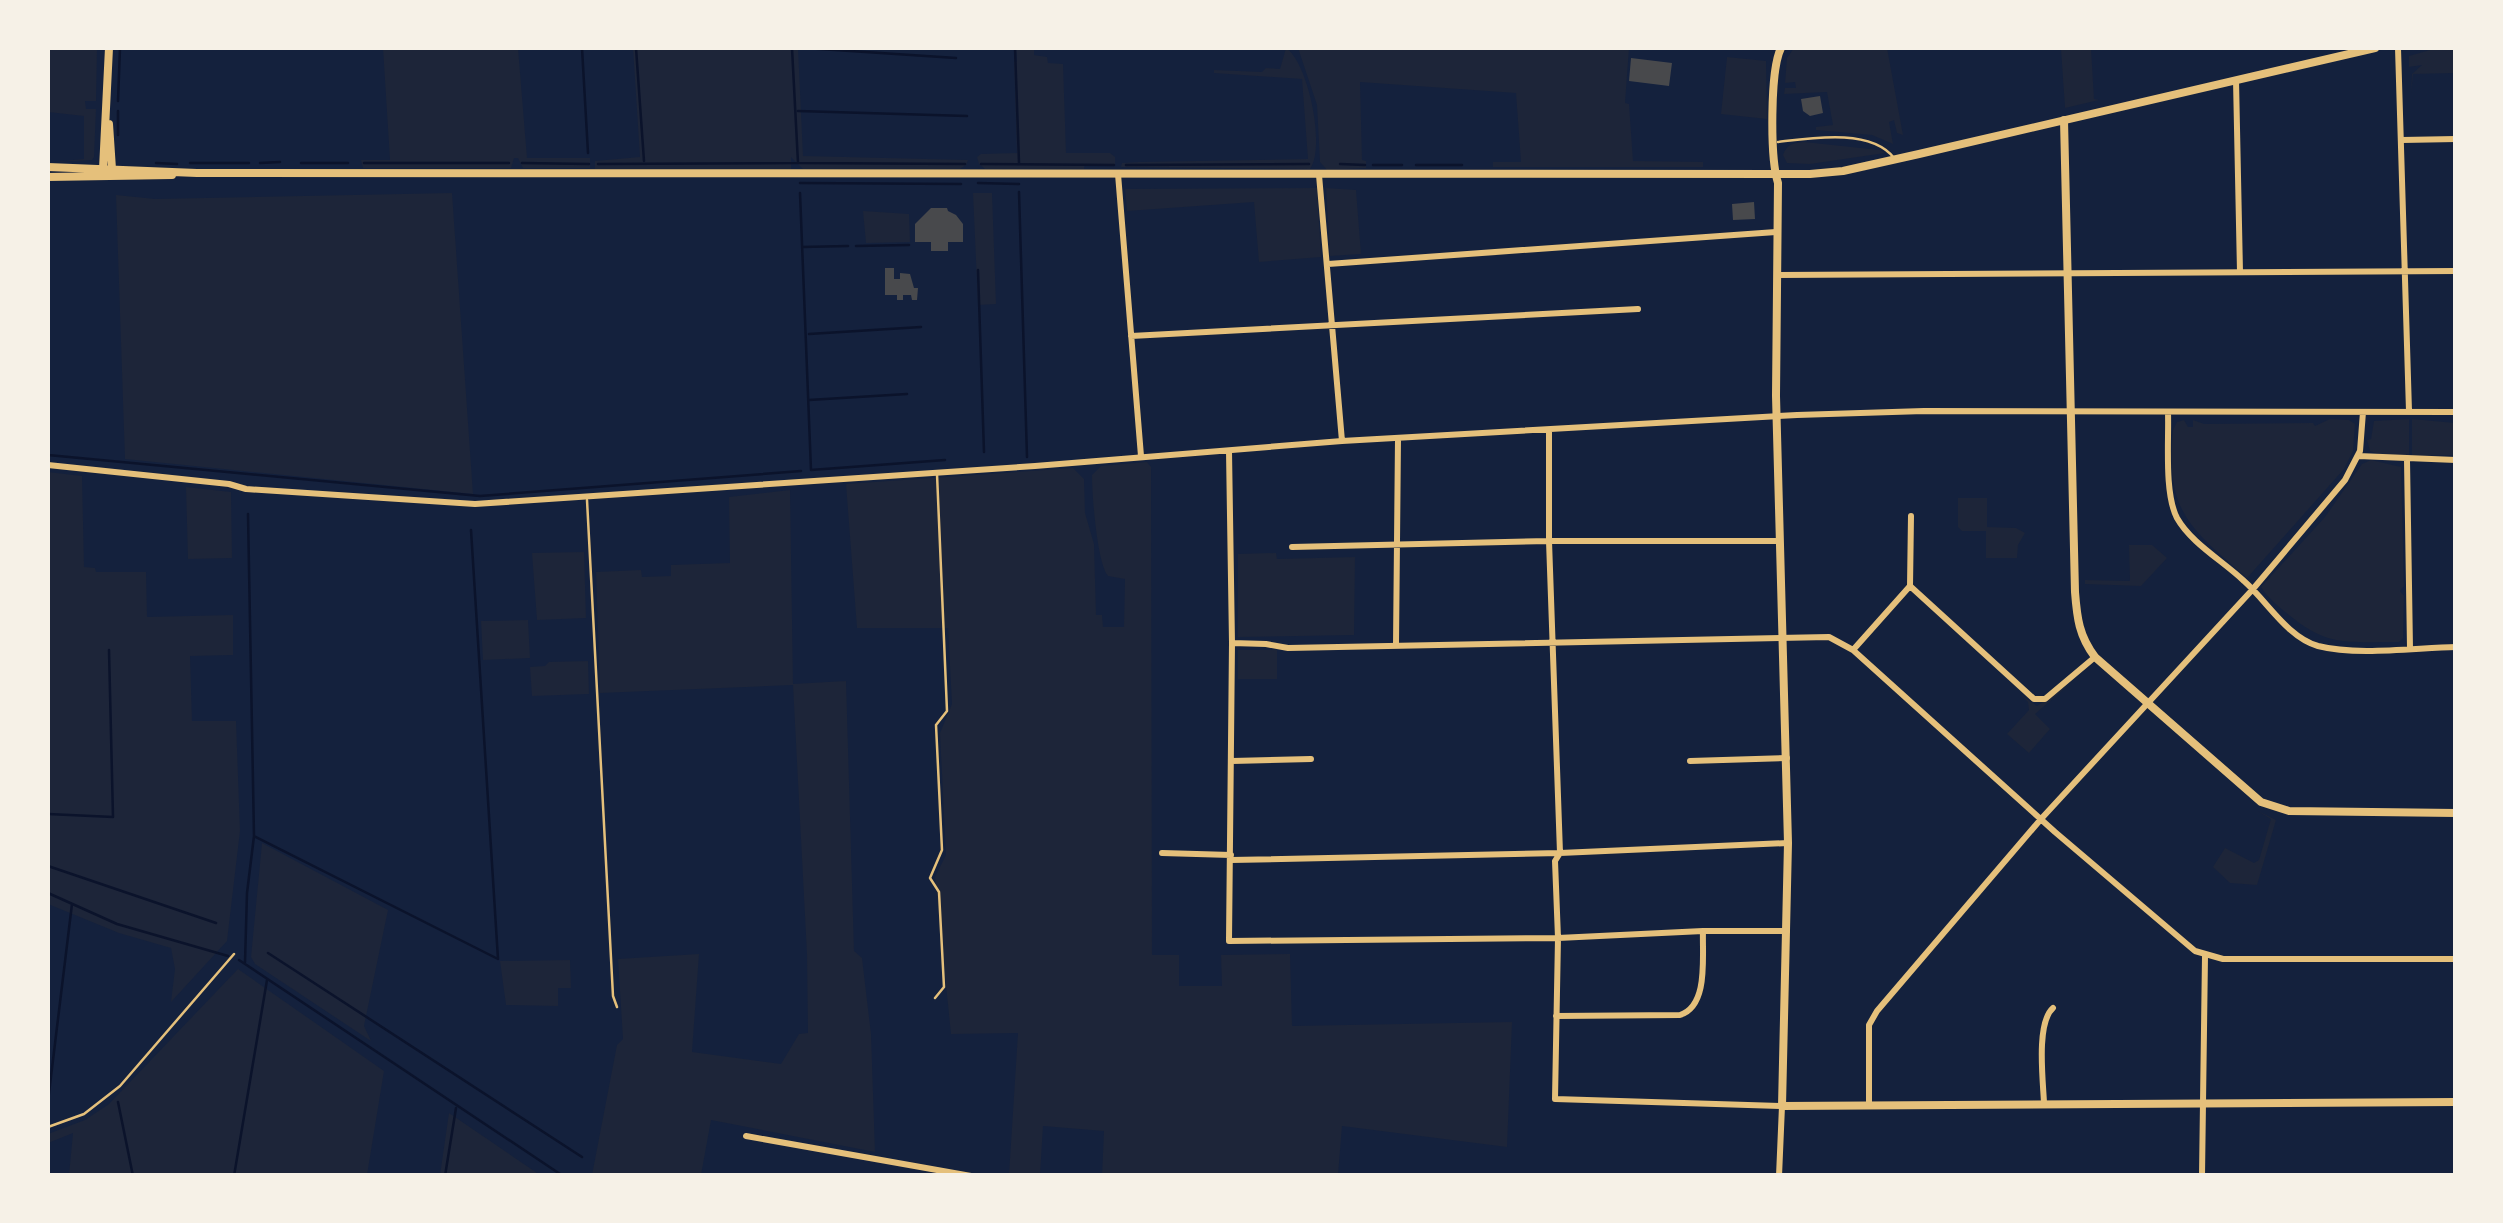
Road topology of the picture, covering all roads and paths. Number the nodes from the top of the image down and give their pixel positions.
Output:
1 (110, 48) edge
2 (1781, 48) edge
3 (2374, 48) edge
4 (2398, 48) edge
5 (2236, 80) junction
6 (108, 113) junction
7 (2064, 120) junction
8 (2456, 139) edge
9 (2402, 140) junction
10 (1773, 142) junction
11 (1895, 159) junction
12 (48, 167) edge
13 (102, 168) junction
14 (113, 168) junction
15 (197, 173) junction
16 (1118, 174) junction
17 (1319, 175) junction
18 (1776, 175) junction
19 (48, 177) edge
20 (108, 178) junction
21 (1776, 232) junction
22 (1328, 264) junction
23 (2404, 271) junction
24 (2456, 271) edge
25 (2068, 272) junction
26 (2240, 272) junction
27 (1776, 275) junction
28 (1638, 309) dead end
29 (1332, 325) junction
30 (1131, 336) junction
31 (2409, 411) junction
32 (2071, 412) junction
33 (2168, 412) junction
34 (2363, 412) junction
35 (2456, 412) edge
36 (1777, 416) junction
37 (1549, 431) junction
38 (1398, 439) junction
39 (1342, 440) junction
40 (1229, 451) junction
41 (1141, 456) junction
42 (2358, 456) junction
43 (2407, 460) junction
44 (2456, 460) edge
45 (48, 465) edge
46 (938, 473) junction
47 (587, 498) junction
48 (1911, 516) dead end
49 (1549, 541) junction
50 (1780, 541) junction
51 (1398, 546) junction
52 (1292, 547) dead end
53 (1910, 586) junction
54 (2253, 590) junction
55 (1783, 636) junction
56 (1555, 642) junction
57 (1232, 644) junction
58 (1396, 645) junction
59 (2456, 647) edge
60 (2410, 648) junction
61 (1853, 650) junction
62 (2095, 657) junction
63 (2148, 703) junction
64 (1786, 758) junction
65 (1311, 759) dead end
66 (1232, 761) junction
67 (1690, 761) dead end
68 (2456, 813) edge
69 (2041, 819) junction
70 (1788, 843) junction
71 (1162, 853) dead end
72 (1560, 853) junction
73 (1231, 858) junction
74 (1704, 931) junction
75 (1787, 932) junction
76 (1558, 938) junction
77 (234, 954) dead end
78 (2205, 956) junction
79 (2456, 959) edge
80 (935, 998) dead end
81 (617, 1007) dead end
82 (2053, 1008) dead end
83 (1556, 1016) junction
84 (2456, 1102) edge
85 (2044, 1103) junction
86 (2202, 1103) junction
87 (1869, 1105) junction
88 (1782, 1106) junction
89 (48, 1127) edge
90 (746, 1136) dead end
91 (972, 1176) edge
92 (1778, 1176) edge
93 (2202, 1176) edge

1 - 6 street
2 - 10 street
3 - 5 street
4 - 9 street
5 - 7 street
5 - 26 street
6 - 13 street
6 - 14 street
7 - 11 street
7 - 25 street
8 - 9 street
9 - 23 street
10 - 11 lane
10 - 18 street
11 - 18 street
12 - 13 street
13 - 14 street
13 - 20 street
14 - 15 street
14 - 20 street
15 - 16 street
15 - 20 street
16 - 17 street
16 - 30 street
17 - 18 street
17 - 22 street
18 - 21 street
19 - 20 street
21 - 22 street
21 - 27 street
22 - 29 street
23 - 24 street
23 - 26 street
23 - 31 street
25 - 26 street
25 - 27 street
25 - 32 street
27 - 36 street
28 - 29 street
29 - 30 street
29 - 39 street
30 - 41 street
31 - 34 street
31 - 35 street
32 - 33 street
32 - 36 street
32 - 62 street
33 - 34 street
33 - 54 street
34 - 42 street
36 - 37 street
36 - 50 street
37 - 38 street
37 - 49 street
38 - 39 street
38 - 51 street
39 - 40 street
40 - 41 street
40 - 57 street
41 - 46 street
42 - 43 street
42 - 54 street
43 - 44 street
43 - 60 street
45 - 47 street
46 - 47 street
46 - 80 lane
47 - 81 lane
48 - 53 street
49 - 50 street
49 - 51 street
49 - 56 street
50 - 55 street
51 - 52 street
51 - 58 street
53 - 61 street
53 - 62 street
54 - 60 street
54 - 63 street
55 - 56 street
55 - 61 street
55 - 64 street
56 - 58 street
56 - 72 street
57 - 58 street
57 - 66 street
59 - 60 street
61 - 69 street
62 - 63 street
63 - 68 street
63 - 69 street
64 - 67 street
64 - 70 street
65 - 66 street
66 - 73 street
69 - 78 street
69 - 87 street
70 - 72 street
70 - 75 street
71 - 73 street
72 - 73 street
72 - 76 street
73 - 76 street
74 - 75 street
74 - 76 street
74 - 83 street
75 - 88 street
76 - 83 street
77 - 89 path
78 - 79 street
78 - 86 street
82 - 85 street
83 - 88 street
84 - 86 street
85 - 86 street
85 - 87 street
86 - 93 street
87 - 88 street
88 - 92 street
90 - 91 street

